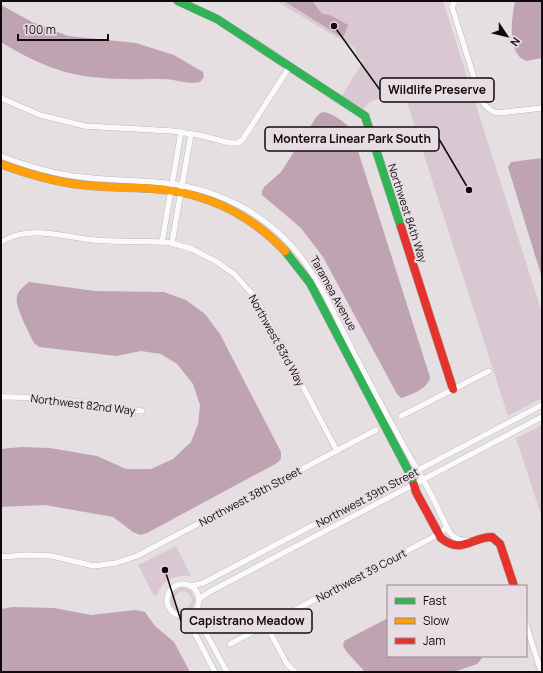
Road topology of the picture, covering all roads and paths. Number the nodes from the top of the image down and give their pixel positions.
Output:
1 (178, 1) edge
2 (455, 1) edge
3 (290, 66) junction
4 (1, 98) edge
5 (542, 108) edge
6 (182, 132) junction
7 (191, 134) junction
8 (1, 156) edge
9 (1, 164) edge
10 (172, 188) junction
11 (181, 189) junction
12 (3, 241) edge
13 (162, 242) junction
14 (172, 244) junction
15 (489, 371) dead end
16 (453, 389) junction
17 (1, 397) edge
18 (542, 405) edge
19 (142, 411) dead end
20 (401, 416) dead end
21 (542, 417) edge
22 (376, 430) dead end
23 (337, 451) junction
24 (413, 472) junction
25 (422, 479) junction
26 (413, 484) junction
27 (447, 527) junction
28 (439, 534) junction
29 (475, 541) junction
30 (1, 557) edge
31 (514, 585) edge
32 (191, 586) junction
33 (199, 599) junction
34 (195, 610) junction
35 (184, 616) junction
36 (266, 625) junction
37 (527, 627) edge
38 (230, 644) dead end
39 (215, 672) edge
40 (227, 672) edge
41 (295, 672) edge
42 (541, 672) edge

1 - 3 street, Northwest 84th Way
2 - 5 street
3 - 7 street
3 - 16 street, Northwest 84th Way
4 - 6 street
6 - 7 street
6 - 10 street
7 - 11 street
8 - 10 street, Taramea Avenue
9 - 10 street, Taramea Avenue
10 - 11 street, Taramea Avenue
10 - 13 street
11 - 14 street
11 - 24 street, Taramea Avenue
12 - 13 street, Northwest 83rd Way
13 - 14 street, Northwest 83rd Way
14 - 23 street, Northwest 83rd Way
15 - 16 street
16 - 20 street
17 - 19 street, Northwest 82nd Way
18 - 24 street, Northwest 39th Street
21 - 25 street, Northwest 39th Street
22 - 23 street, Northwest 38th Street
23 - 30 street, Northwest 38th Street
24 - 25 street, Taramea Avenue
24 - 26 street, Taramea Avenue
24 - 32 street, Northwest 39th Street
25 - 26 street, Northwest 39th Street
25 - 27 street, Taramea Avenue
26 - 28 street, Taramea Avenue
26 - 33 street, Northwest 39th Street
27 - 28 street, Northwest 39 Court
27 - 29 street
28 - 29 street
28 - 36 street, Northwest 39 Court
29 - 31 street
32 - 33 street
32 - 35 street
33 - 34 street
34 - 35 street
34 - 40 street
35 - 39 street
36 - 38 street, Northwest 39 Court
36 - 41 street
37 - 42 street

